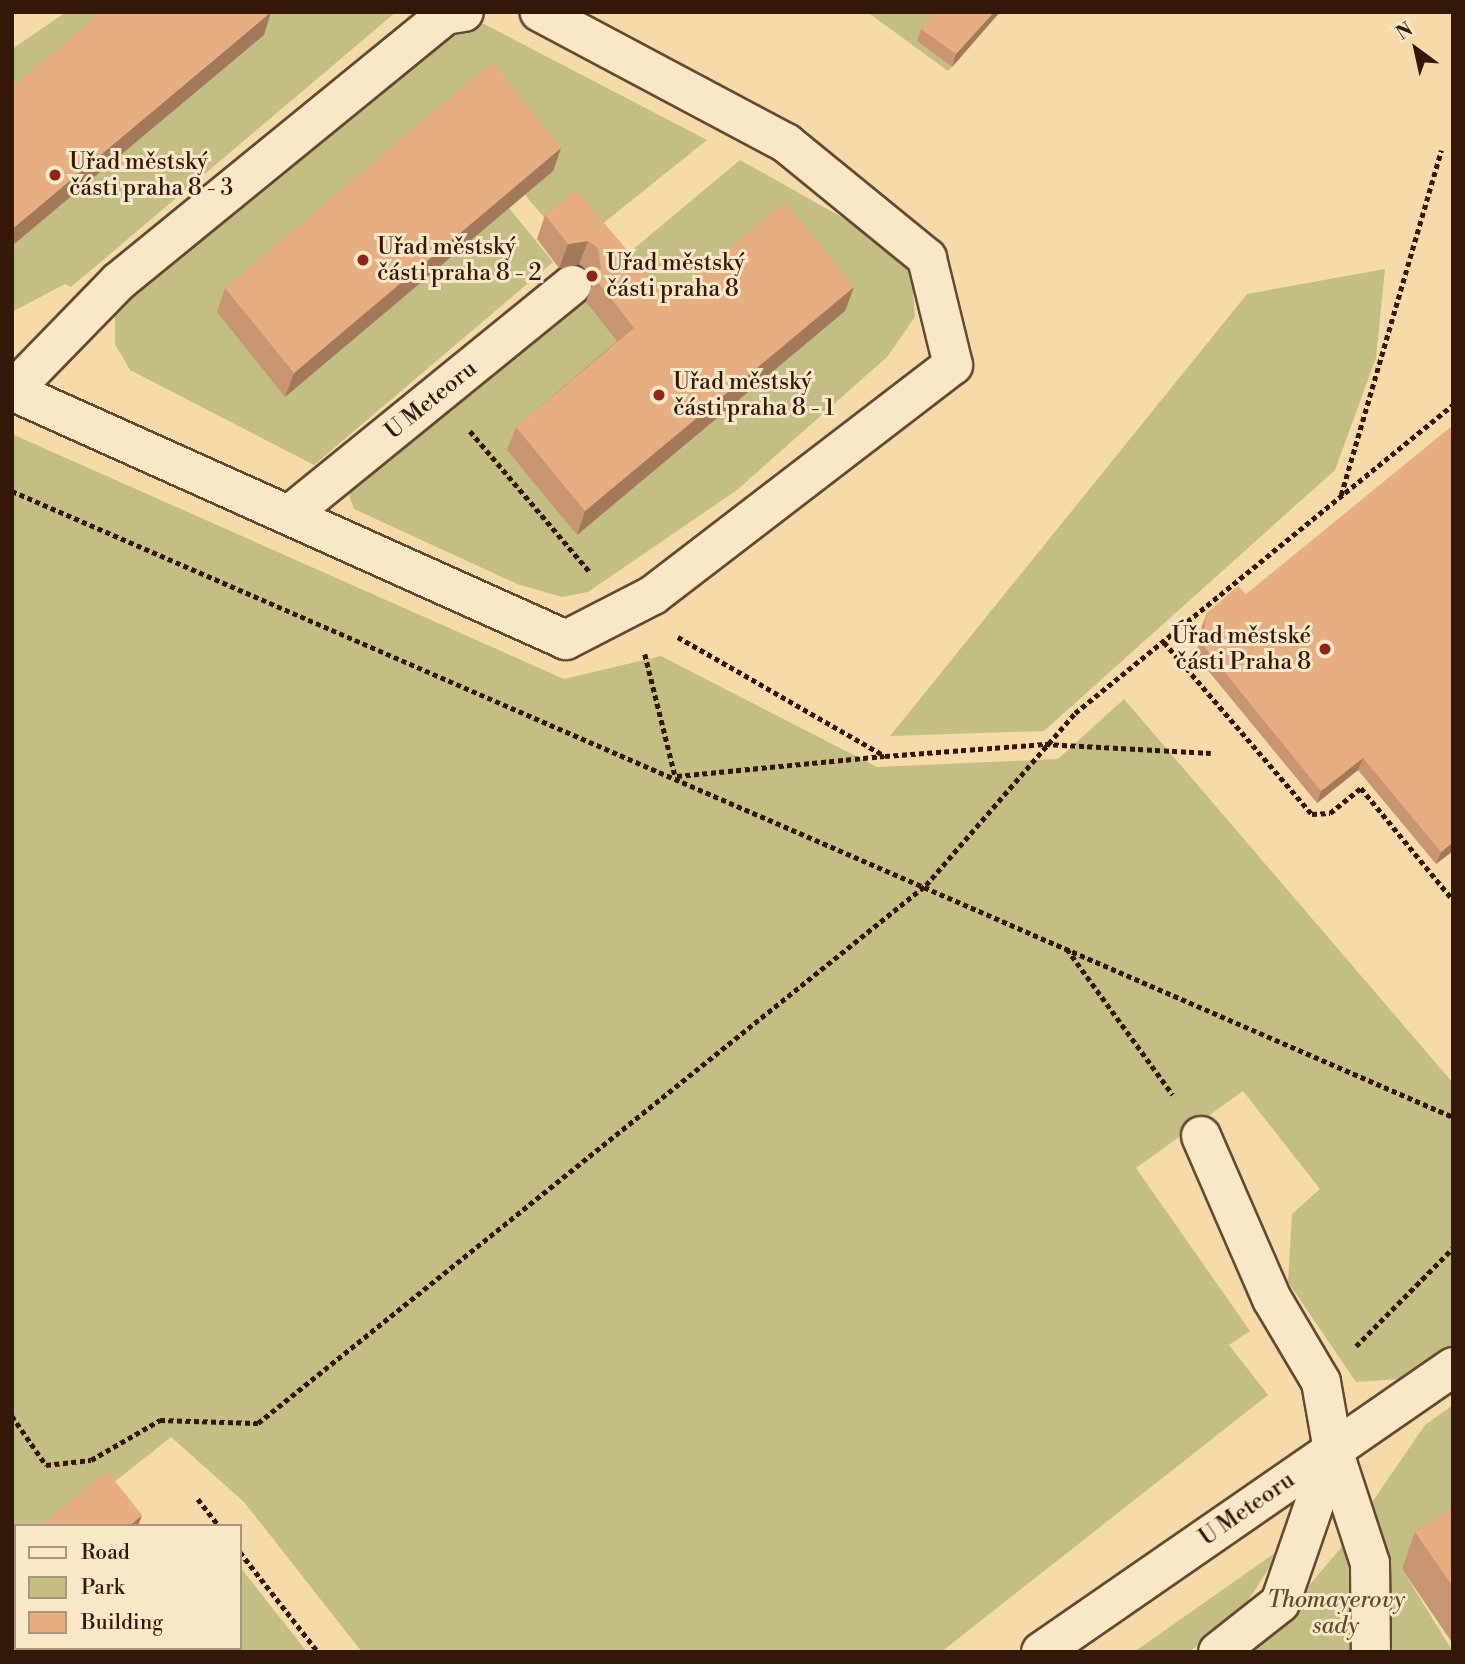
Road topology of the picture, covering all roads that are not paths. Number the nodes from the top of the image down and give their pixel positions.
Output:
1 (464, 12) edge
2 (540, 12) edge
3 (572, 285) dead end
4 (12, 391) edge
5 (289, 515) junction
6 (1200, 1136) road end
7 (1453, 1367) edge
8 (1333, 1450) junction
9 (1041, 1652) edge
10 (1219, 1652) edge
11 (1371, 1652) edge

1 - 4 street
2 - 5 street
3 - 5 street, U Meteoru
4 - 5 street
6 - 8 street
7 - 8 street, U Meteoru
8 - 9 street, U Meteoru
8 - 10 street
8 - 11 street

